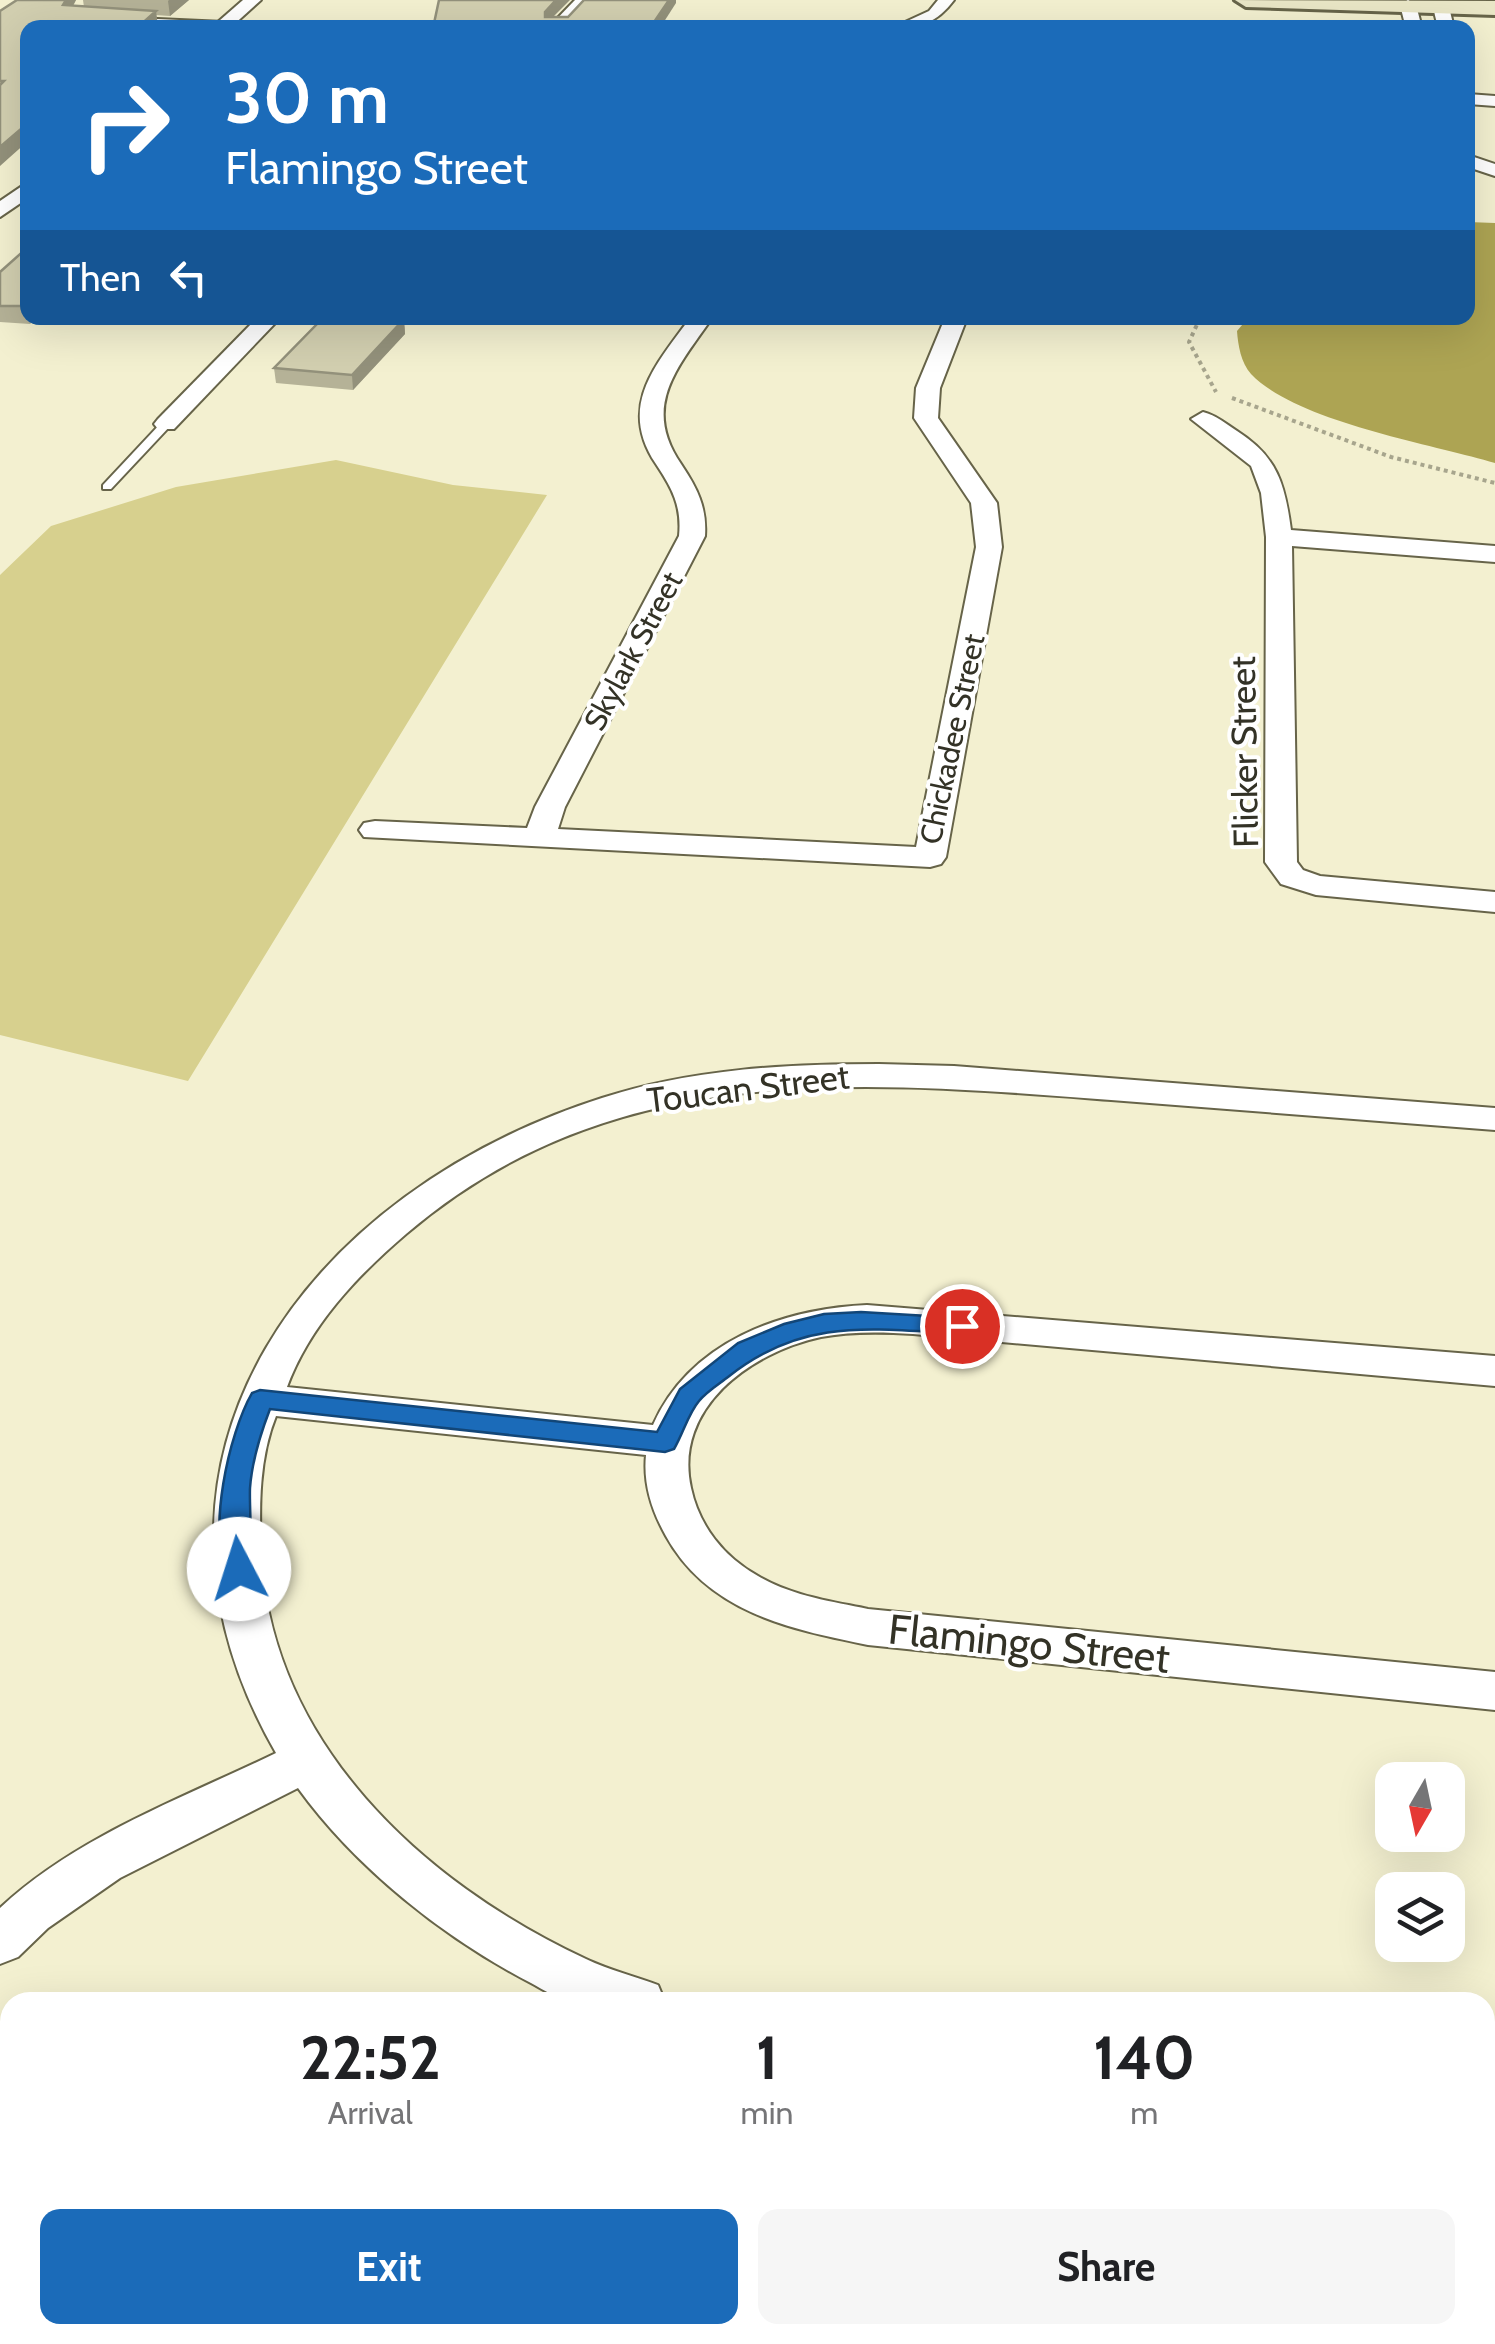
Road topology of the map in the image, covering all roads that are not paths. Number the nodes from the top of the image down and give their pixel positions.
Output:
1 (253, 0) edge
2 (584, 0) edge
3 (946, 0) edge
4 (1246, 0) edge
5 (1495, 8) edge
6 (1411, 16) edge
7 (1444, 17) edge
8 (229, 20) edge
9 (564, 20) edge
10 (919, 20) edge
11 (20, 195) edge
12 (0, 211) edge
13 (262, 325) edge
14 (695, 325) edge
15 (953, 325) edge
16 (1203, 418) dead end
17 (166, 424) joint
18 (108, 487) dead end
19 (1279, 537) junction
20 (1495, 554) edge
21 (374, 830) dead end
22 (540, 836) junction
23 (1495, 902) edge
24 (1495, 1119) edge
25 (1495, 1371) edge
26 (260, 1399) junction
27 (665, 1442) junction
28 (1495, 1691) edge
29 (304, 1762) junction
30 (0, 1940) edge
31 (606, 1992) edge

1 - 8 street
2 - 9 street
3 - 10 street
4 - 6 main road
5 - 7 main road
6 - 7 main road
11 - 12 street
13 - 17 street
14 - 22 street, Skylark Street
15 - 22 street, Chickadee Street
16 - 19 street, Flicker Street
17 - 18 lane
19 - 20 street
19 - 23 street, Flicker Street
21 - 22 street
24 - 26 street, Toucan Street
25 - 27 street
26 - 27 street
26 - 29 street, Toucan Street
27 - 28 street, Flamingo Street
29 - 30 street
29 - 31 street, Toucan Street

